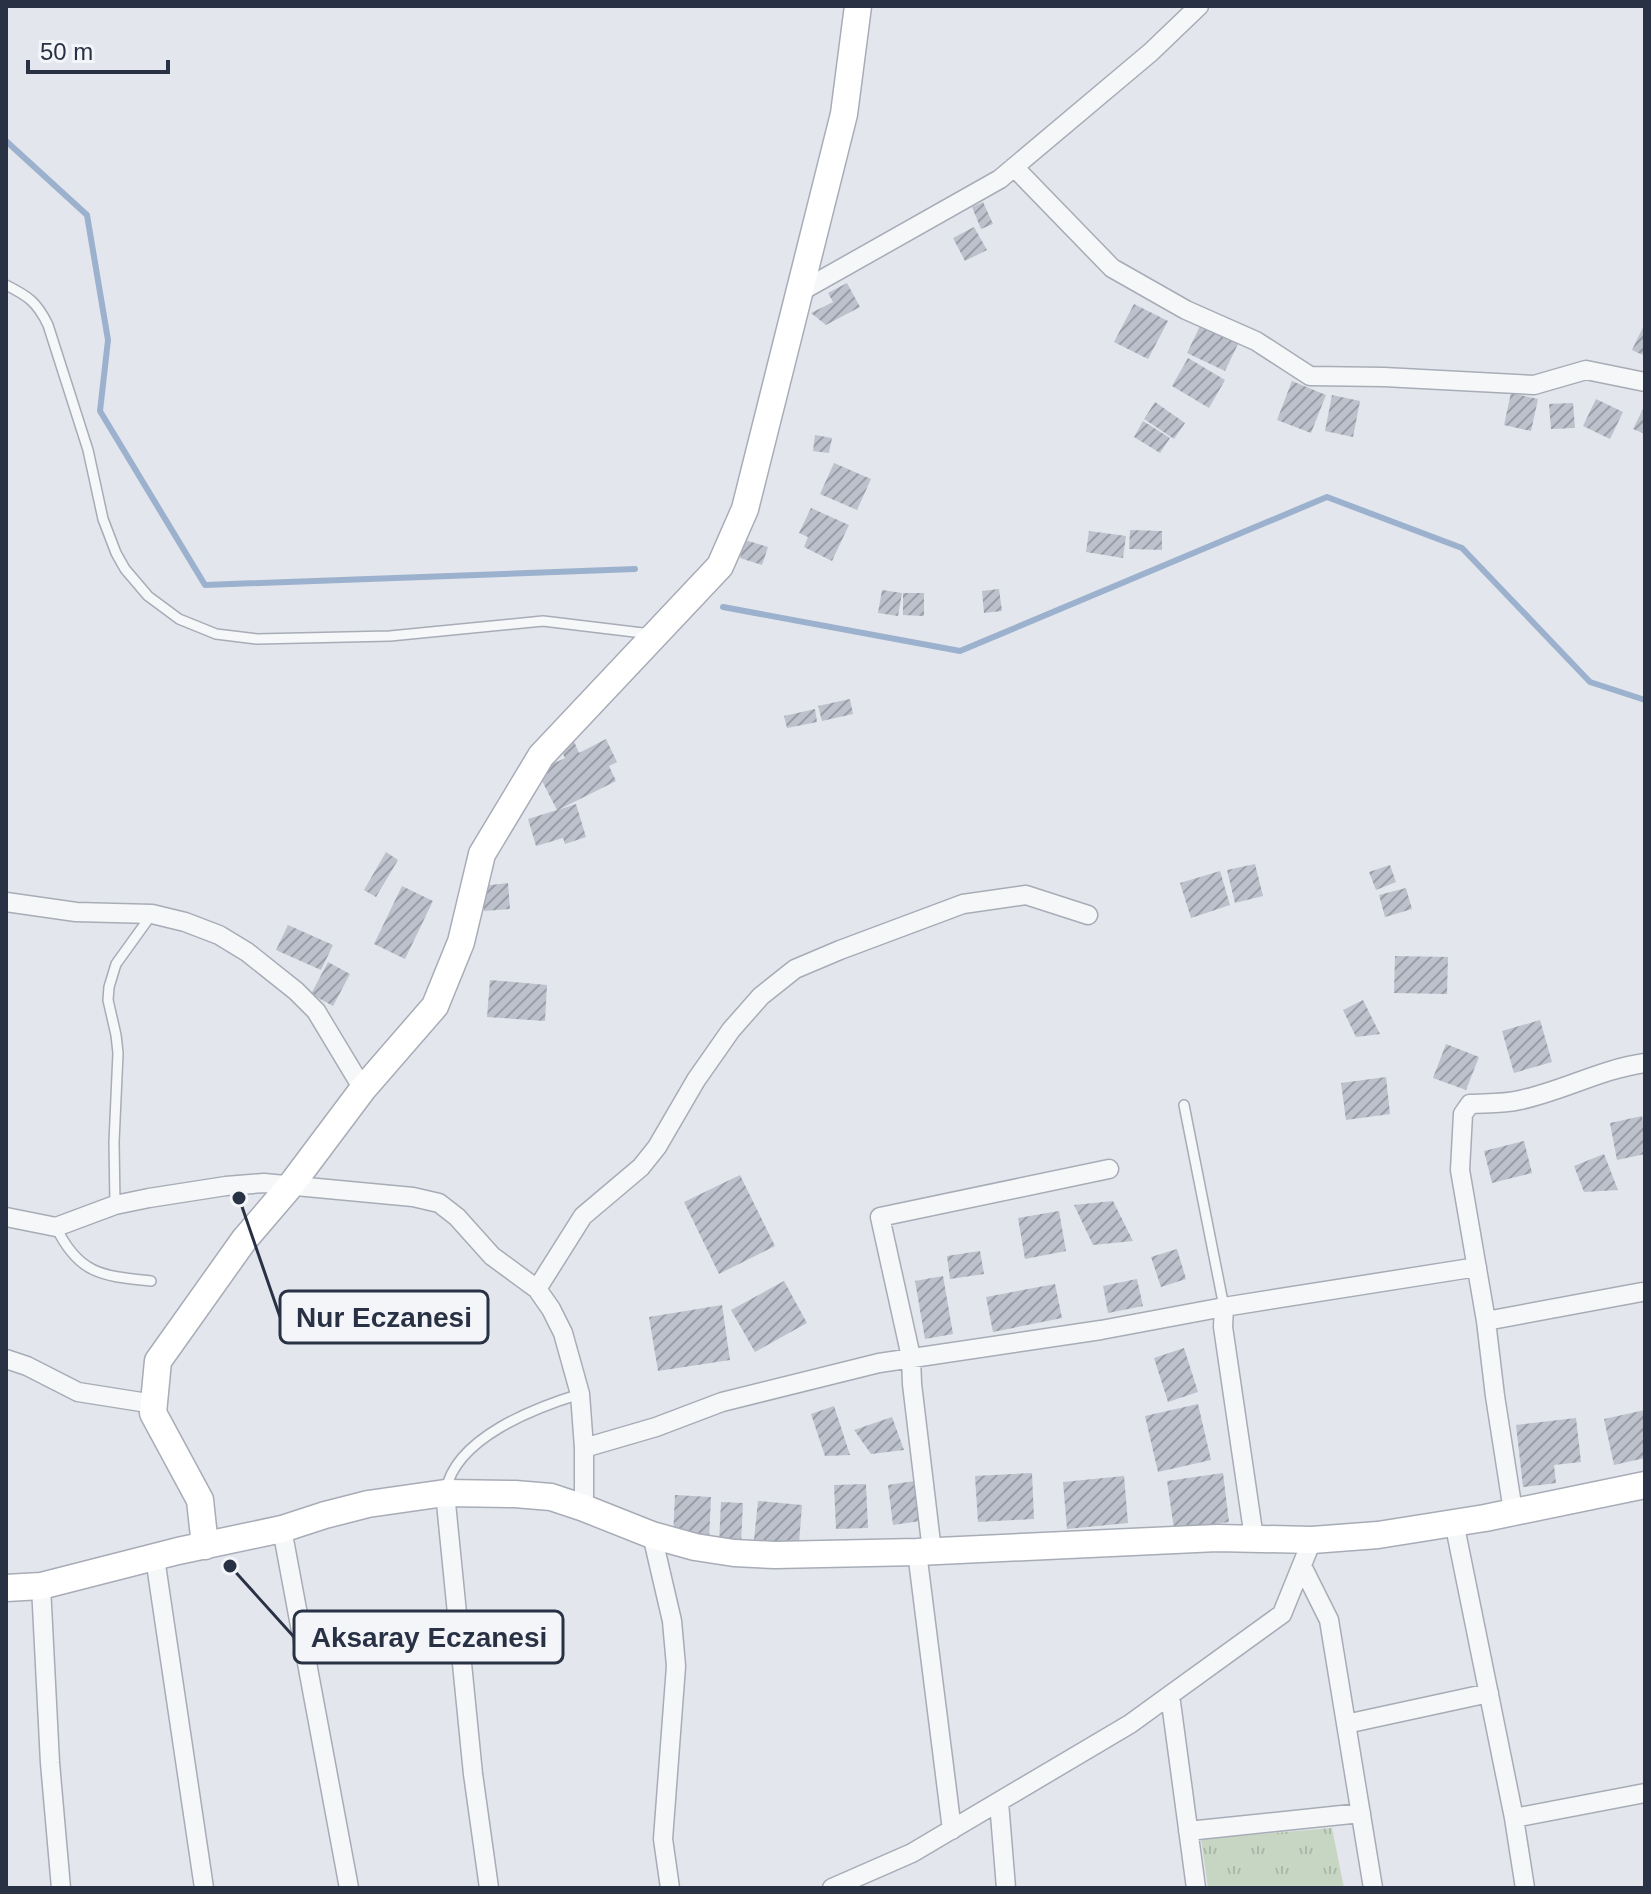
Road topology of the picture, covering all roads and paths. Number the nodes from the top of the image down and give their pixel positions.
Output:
1 (858, 6) edge
2 (1199, 6) edge
3 (1014, 167) junction
4 (6, 285) edge
5 (798, 293) junction
6 (1645, 382) edge
7 (655, 634) junction
8 (6, 902) edge
9 (152, 914) junction
10 (1088, 915) dead end
11 (1645, 1063) edge
12 (363, 1089) junction
13 (1184, 1105) dead end
14 (1109, 1169) dead end
15 (291, 1185) junction
16 (115, 1205) junction
17 (6, 1217) edge
18 (56, 1227) junction
19 (1477, 1267) junction
20 (151, 1281) dead end
21 (537, 1289) junction
22 (1642, 1292) dead end
23 (1224, 1307) junction
24 (1486, 1321) junction
25 (911, 1357) junction
26 (6, 1359) edge
27 (580, 1394) junction
28 (154, 1404) junction
29 (584, 1448) junction
30 (1645, 1485) edge
31 (445, 1493) junction
32 (584, 1508) junction
33 (1513, 1511) junction
34 (1454, 1522) junction
35 (282, 1529) junction
36 (652, 1535) junction
37 (1254, 1538) junction
38 (1312, 1540) junction
39 (205, 1546) junction
40 (924, 1552) junction
41 (155, 1558) junction
42 (1302, 1566) junction
43 (41, 1586) junction
44 (6, 1588) edge
45 (1489, 1693) junction
46 (1170, 1695) junction
47 (1346, 1724) junction
48 (1645, 1793) edge
49 (999, 1802) junction
50 (1361, 1813) junction
51 (1514, 1818) junction
52 (952, 1830) junction
53 (1188, 1831) junction
54 (61, 1888) edge
55 (204, 1888) edge
56 (349, 1888) edge
57 (489, 1888) edge
58 (670, 1888) edge
59 (832, 1888) edge
60 (1006, 1888) edge
61 (1196, 1888) edge
62 (1373, 1888) edge
63 (1525, 1888) edge

1 - 5 street
2 - 3 street
3 - 5 street
3 - 6 street
4 - 7 lane
5 - 7 street
7 - 12 street
8 - 9 street
9 - 12 street
9 - 16 lane
10 - 21 street
11 - 19 street
12 - 15 street
13 - 23 lane
14 - 25 street
15 - 16 street
15 - 21 street
15 - 28 street
16 - 18 street
17 - 18 street
18 - 20 lane
19 - 23 street
19 - 24 street
21 - 27 street
22 - 24 street
23 - 25 street
23 - 37 street
24 - 33 street
25 - 29 street
25 - 40 street
26 - 28 street
27 - 29 street
27 - 31 lane
28 - 39 street
29 - 32 street
30 - 33 street
31 - 32 street
31 - 35 street
31 - 57 street
32 - 36 street
33 - 34 street
34 - 38 street
34 - 45 street
35 - 39 street
35 - 56 street
36 - 40 street
36 - 58 street
37 - 38 street
37 - 40 street
38 - 42 street
39 - 41 street
40 - 52 street
41 - 43 street
41 - 55 street
42 - 46 street
42 - 47 street
43 - 44 street
43 - 54 street
45 - 47 street
45 - 51 street
46 - 49 street
46 - 53 street
47 - 50 street
48 - 51 street
49 - 52 street
49 - 60 street
50 - 53 street
50 - 62 street
51 - 63 street
52 - 59 street
53 - 61 street

